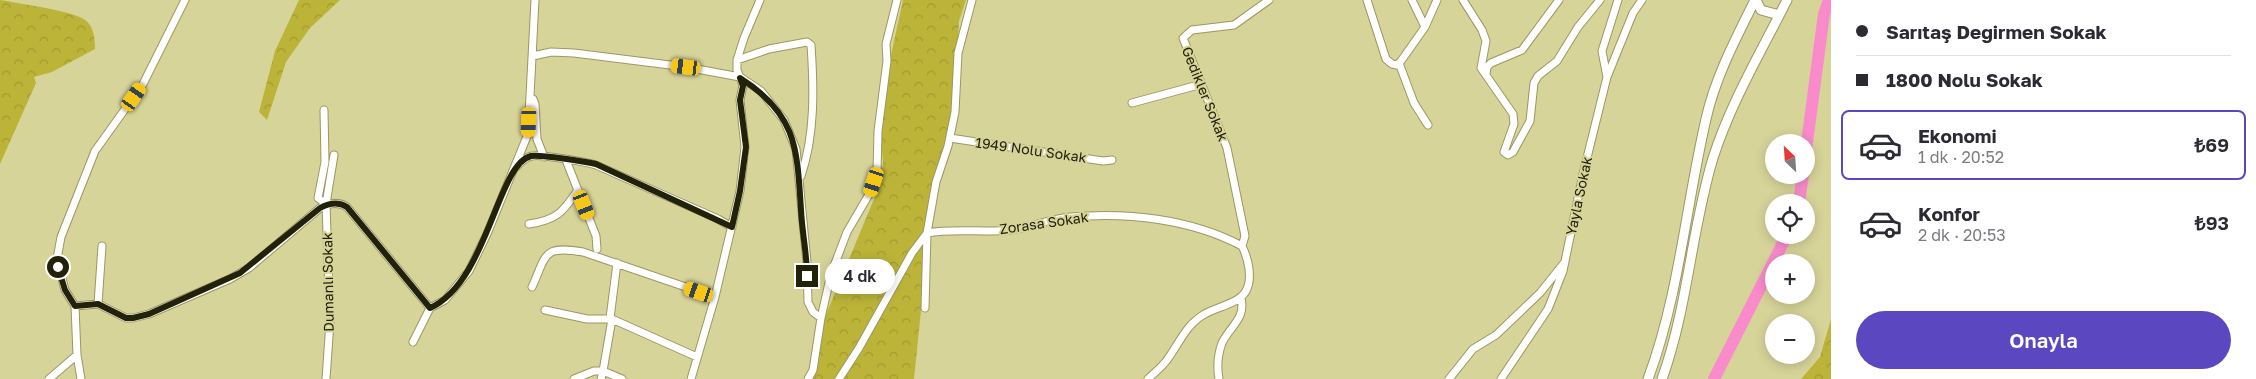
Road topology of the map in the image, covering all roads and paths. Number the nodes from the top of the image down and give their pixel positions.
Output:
1 (185, 0) edge
2 (535, 0) edge
3 (760, 0) edge
4 (896, 0) edge
5 (972, 0) edge
6 (1269, 0) edge
7 (1367, 0) edge
8 (1412, 0) edge
9 (1437, 0) edge
10 (1463, 0) edge
11 (1558, 0) edge
12 (1600, 0) edge
13 (1618, 0) edge
14 (1642, 0) edge
15 (1756, 0) edge
16 (1786, 0) edge
17 (1779, 15) junction
18 (1425, 26) junction
19 (533, 56) junction
20 (737, 60) junction
21 (1399, 63) junction
22 (1486, 74) junction
23 (1607, 77) junction
24 (740, 78) junction
25 (1202, 84) junction
26 (531, 96) junction
27 (1132, 102) dead end
28 (324, 110) dead end
29 (1428, 125) dead end
30 (950, 138) junction
31 (334, 155) dead end
32 (544, 157) junction
33 (566, 160) junction
34 (1112, 160) dead end
35 (513, 171) junction
36 (800, 180) junction
37 (578, 190) junction
38 (326, 204) junction
39 (529, 224) dead end
40 (732, 227) junction
41 (927, 233) junction
42 (102, 246) dead end
43 (1242, 246) junction
44 (597, 249) dead end
45 (1565, 262) junction
46 (617, 264) junction
47 (532, 287) dead end
48 (715, 297) junction
49 (1241, 298) junction
50 (98, 304) junction
51 (75, 306) junction
52 (430, 308) junction
53 (925, 308) dead end
54 (545, 310) dead end
55 (611, 318) junction
56 (821, 318) junction
57 (413, 342) dead end
58 (77, 355) junction
59 (697, 357) junction
60 (603, 371) junction
61 (49, 379) edge
62 (81, 379) edge
63 (326, 379) edge
64 (574, 379) edge
65 (601, 379) edge
66 (622, 379) edge
67 (691, 379) edge
68 (808, 379) edge
69 (839, 379) edge
70 (1148, 379) edge
71 (1218, 379) edge
72 (1449, 379) edge
73 (1502, 379) edge
74 (1648, 379) edge
75 (1662, 379) edge

1 - 51 street
2 - 19 street
3 - 20 street
4 - 56 street
5 - 30 street
6 - 25 street, Gedikler Sokak
7 - 21 street
8 - 18 street
9 - 18 street
10 - 22 street
11 - 22 street
12 - 22 street
13 - 23 street, Yayla Sokak
14 - 23 street
15 - 17 main road
15 - 74 main road
16 - 17 main road
17 - 75 main road
18 - 21 street
19 - 24 street
19 - 26 street
20 - 24 street
20 - 36 street
21 - 29 street
23 - 45 street, Yayla Sokak
24 - 36 street
24 - 40 street
25 - 27 street
25 - 43 street, Gedikler Sokak
26 - 32 street
26 - 35 street
28 - 38 street
30 - 34 street, 1949 Nolu Sokak
30 - 41 street
31 - 38 street, Dumanlı Sokak
32 - 33 street
32 - 35 street
33 - 37 street
33 - 40 street
35 - 52 street
36 - 56 street
37 - 39 street
37 - 44 street
38 - 50 street
38 - 52 street
38 - 63 street, Dumanlı Sokak
40 - 48 street
41 - 43 street, Zorasa Sokak
41 - 53 street
41 - 69 street
42 - 50 street
43 - 49 street
45 - 72 street
45 - 73 street, Yayla Sokak
46 - 47 street
46 - 48 street
46 - 55 street
48 - 59 street
49 - 70 street
49 - 71 street
50 - 51 street
51 - 58 street
52 - 57 street
54 - 55 street
55 - 59 street
55 - 60 street
56 - 68 street
58 - 61 street
58 - 62 street
59 - 67 street
60 - 64 street
60 - 65 street
60 - 66 street

